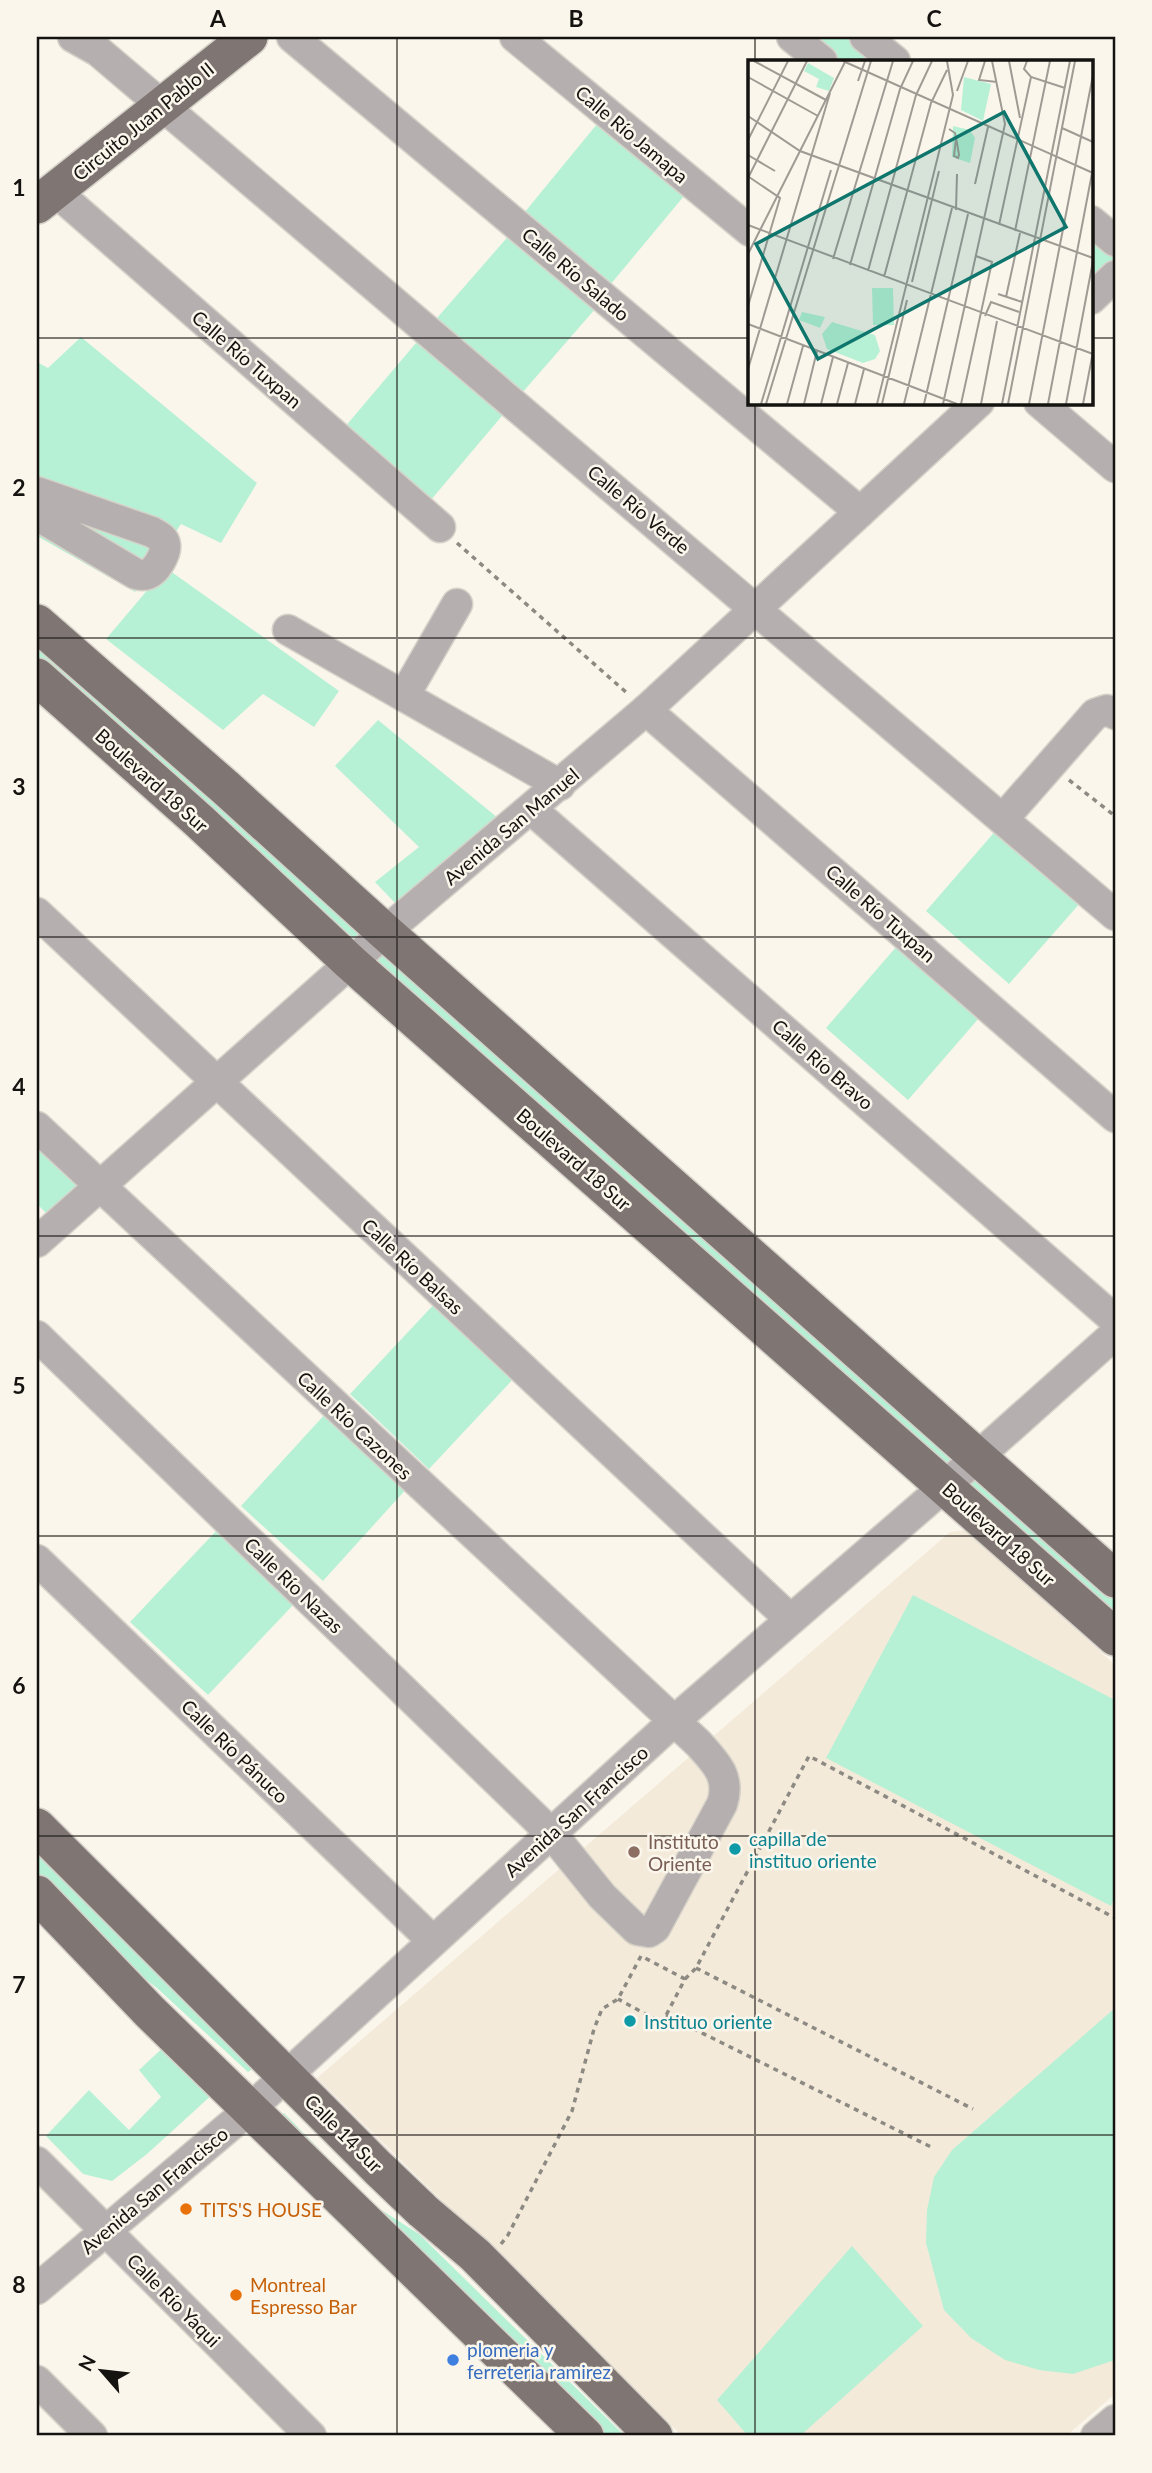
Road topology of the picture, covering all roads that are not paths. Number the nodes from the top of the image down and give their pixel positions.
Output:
1 (73, 37) edge
2 (249, 37) edge
3 (292, 37) edge
4 (515, 37) edge
5 (792, 37) edge
6 (865, 37) edge
7 (821, 60) edge
8 (894, 60) edge
9 (161, 105) junction
10 (46, 198) edge
11 (1092, 222) edge
12 (748, 229) edge
13 (1115, 241) edge
14 (1041, 404) edge
15 (967, 406) edge
16 (1115, 467) edge
17 (37, 492) edge
18 (860, 512) junction
19 (37, 515) edge
20 (440, 527) road end
21 (457, 604) dead end
22 (755, 607) junction
23 (37, 623) edge
24 (288, 630) dead end
25 (37, 677) edge
26 (404, 696) junction
27 (129, 705) junction
28 (646, 710) junction
29 (1111, 712) edge
30 (101, 735) junction
31 (559, 785) junction
32 (226, 788) junction
33 (531, 808) junction
34 (1003, 819) junction
35 (198, 820) junction
36 (299, 853) junction
37 (270, 888) junction
38 (37, 914) edge
39 (1115, 915) edge
40 (385, 932) junction
41 (351, 963) junction
42 (217, 1083) junction
43 (1115, 1117) edge
44 (37, 1128) edge
45 (99, 1188) junction
46 (37, 1242) edge
47 (1115, 1320) edge
48 (1115, 1334) edge
49 (37, 1336) edge
50 (978, 1458) junction
51 (946, 1486) junction
52 (37, 1560) edge
53 (1115, 1580) edge
54 (790, 1619) junction
55 (1115, 1637) edge
56 (674, 1721) junction
57 (37, 1827) edge
58 (552, 1834) junction
59 (37, 1894) edge
60 (433, 1941) junction
61 (267, 2092) junction
62 (37, 2162) edge
63 (105, 2231) junction
64 (37, 2289) edge
65 (37, 2381) edge
66 (1115, 2420) edge
67 (92, 2436) edge
68 (311, 2436) edge
69 (585, 2436) edge
70 (654, 2436) edge
71 (1096, 2436) edge

1 - 9 street, Calle Río Verde
2 - 9 main road, Circuito Juan Pablo II
3 - 18 street, Calle Río Salado
4 - 12 street, Calle Río Jamapa
5 - 7 street
6 - 8 street
9 - 10 main road, Circuito Juan Pablo II
9 - 22 street, Calle Río Verde
10 - 20 street, Calle Río Tuxpan
11 - 13 street
14 - 16 street
15 - 18 street, Avenida San Manuel
17 - 19 street
18 - 22 street, Avenida San Manuel
21 - 26 street
22 - 28 street, Avenida San Manuel
22 - 34 street, Calle Río Verde
23 - 27 main road
24 - 26 street
25 - 30 main road, Boulevard 18 Sur
26 - 31 street
27 - 30 main road
27 - 32 main road
28 - 31 street, Avenida San Manuel
28 - 43 street, Calle Río Tuxpan
29 - 34 street
30 - 35 main road, Boulevard 18 Sur
31 - 33 street, Avenida San Manuel
32 - 35 main road
32 - 36 main road
33 - 40 street, Avenida San Manuel
33 - 47 street, Calle Río Bravo
34 - 39 street, Calle Río Verde
35 - 37 main road, Boulevard 18 Sur
36 - 37 main road
36 - 40 main road
37 - 41 main road, Boulevard 18 Sur
38 - 42 street, Calle Río Balsas
40 - 41 street, Avenida San Manuel
40 - 50 main road
41 - 42 street, Avenida San Manuel
41 - 51 main road, Boulevard 18 Sur
42 - 45 street, Avenida San Manuel
42 - 54 street, Calle Río Balsas
44 - 45 street, Calle Río Cazones
45 - 46 street, Avenida San Manuel
45 - 56 street, Calle Río Cazones
48 - 50 street, Avenida San Francisco
49 - 58 street, Calle Río Nazas
50 - 51 street, Avenida San Francisco
50 - 53 main road
51 - 54 street, Avenida San Francisco
51 - 55 main road, Boulevard 18 Sur
52 - 60 street, Calle Río Pánuco
54 - 56 street, Avenida San Francisco
56 - 58 street, Avenida San Francisco
56 - 58 street, Calle Río Cazones
57 - 61 main road, Calle 14 Sur
58 - 60 street, Avenida San Francisco
59 - 61 main road, Calle 14 Sur
60 - 61 street, Avenida San Francisco
61 - 63 street, Avenida San Francisco
61 - 69 main road, Calle 14 Sur
61 - 70 main road, Calle 14 Sur
62 - 63 street, Calle Río Yaqui
63 - 64 street, Avenida San Francisco
63 - 68 street, Calle Río Yaqui
65 - 67 street
66 - 71 street

